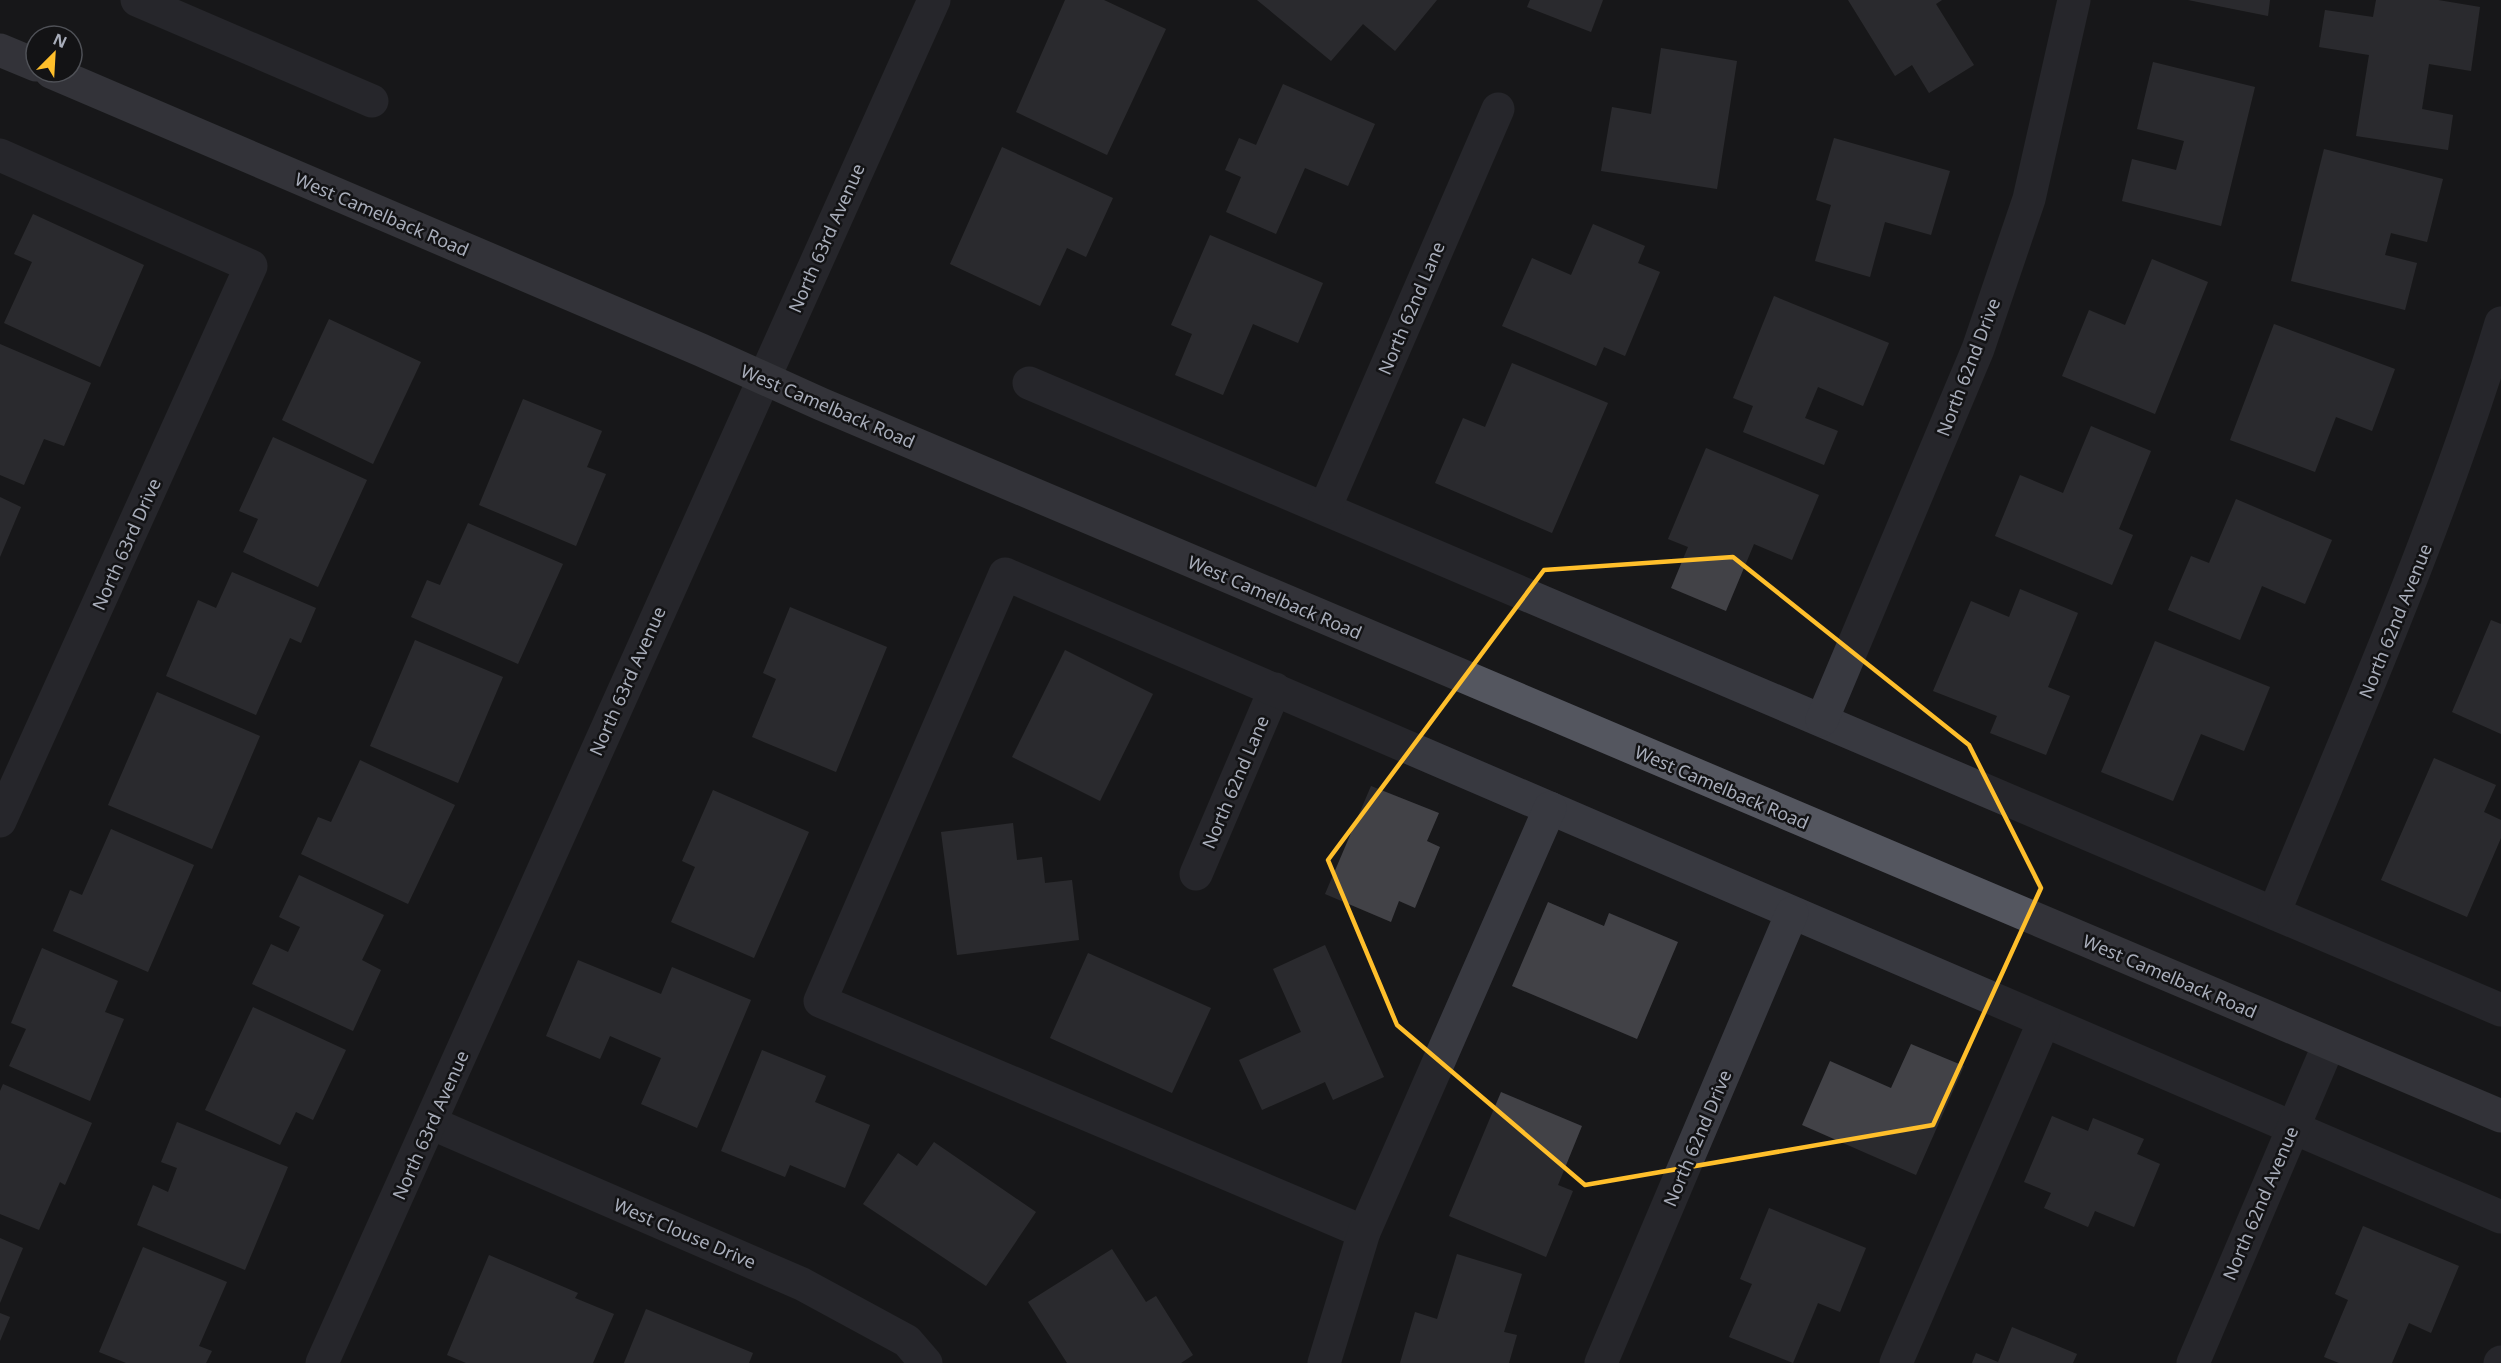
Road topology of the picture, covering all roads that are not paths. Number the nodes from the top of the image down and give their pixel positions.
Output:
1 (137, 0) edge
2 (933, 0) edge
3 (2074, 0) edge
4 (0, 50) edge
5 (24, 60) edge
6 (79, 84) edge
7 (372, 101) dead end
8 (1498, 109) dead end
9 (0, 155) edge
10 (2501, 323) edge
11 (763, 379) junction
12 (1029, 383) dead end
13 (1325, 508) junction
14 (1275, 689) junction
15 (1822, 720) junction
16 (1550, 808) junction
17 (0, 821) edge
18 (1196, 874) dead end
19 (1792, 913) junction
20 (2274, 914) junction
21 (2501, 1010) edge
22 (2044, 1021) junction
23 (2329, 1044) junction
24 (2501, 1116) edge
25 (431, 1123) junction
26 (2292, 1127) junction
27 (2501, 1217) edge
28 (1364, 1232) junction
29 (322, 1363) edge
30 (926, 1363) edge
31 (1324, 1363) edge
32 (1601, 1363) edge
33 (1896, 1363) edge
34 (2193, 1363) edge

1 - 7 street
2 - 11 street, North 63rd Avenue
3 - 15 street, North 62nd Drive
4 - 5 main road
6 - 11 main road, West Camelback Road
8 - 13 street, North 62nd Lane
9 - 17 street, North 63rd Drive
10 - 20 street, North 62nd Avenue
11 - 23 main road, West Camelback Road
11 - 25 street, North 63rd Avenue
12 - 13 street
13 - 15 street
14 - 16 street
14 - 18 street, North 62nd Lane
14 - 28 street
15 - 20 street
16 - 19 street
16 - 28 street
19 - 22 street
19 - 32 street, North 62nd Drive
20 - 21 street
22 - 26 street
22 - 33 street
23 - 24 main road, West Camelback Road
23 - 26 street, North 62nd Avenue
25 - 29 street, North 63rd Avenue
25 - 30 street, West Clouse Drive
26 - 27 street
26 - 34 street, North 62nd Avenue
28 - 31 street

